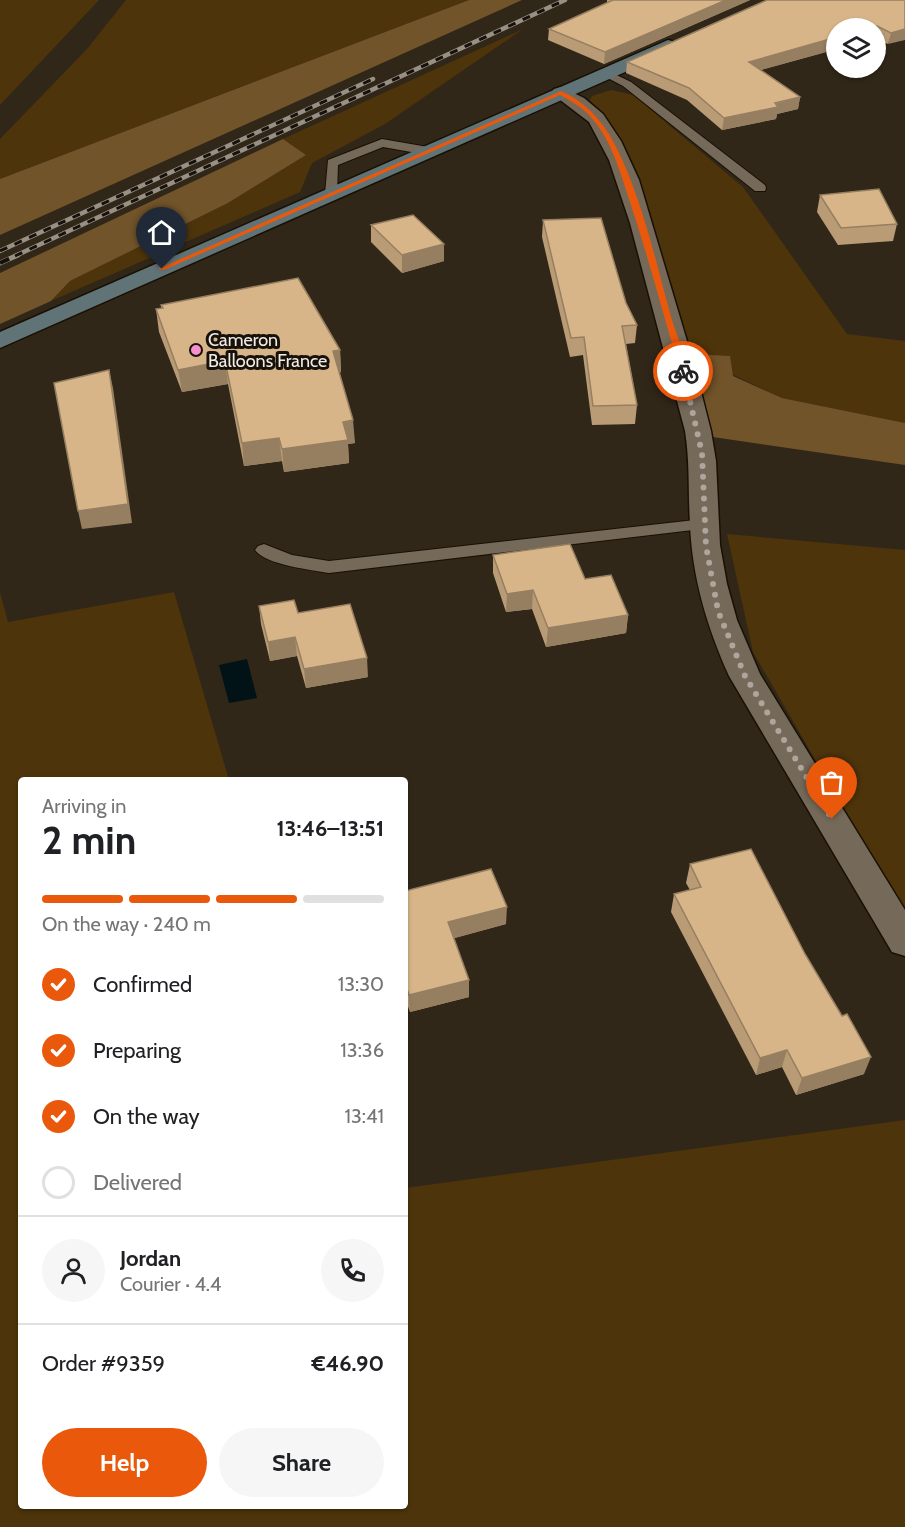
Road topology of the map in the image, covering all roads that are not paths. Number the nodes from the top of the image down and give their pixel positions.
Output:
1 (688, 37) edge
2 (606, 73) junction
3 (561, 93) junction
4 (428, 151) junction
5 (760, 188) dead end
6 (331, 194) junction
7 (0, 341) edge
8 (704, 524) junction
9 (264, 550) dead end
10 (905, 941) edge

1 - 2 main road
2 - 3 main road
2 - 5 lane
3 - 4 main road
3 - 8 street
4 - 6 main road
4 - 6 lane
6 - 7 main road
8 - 9 lane
8 - 10 street

